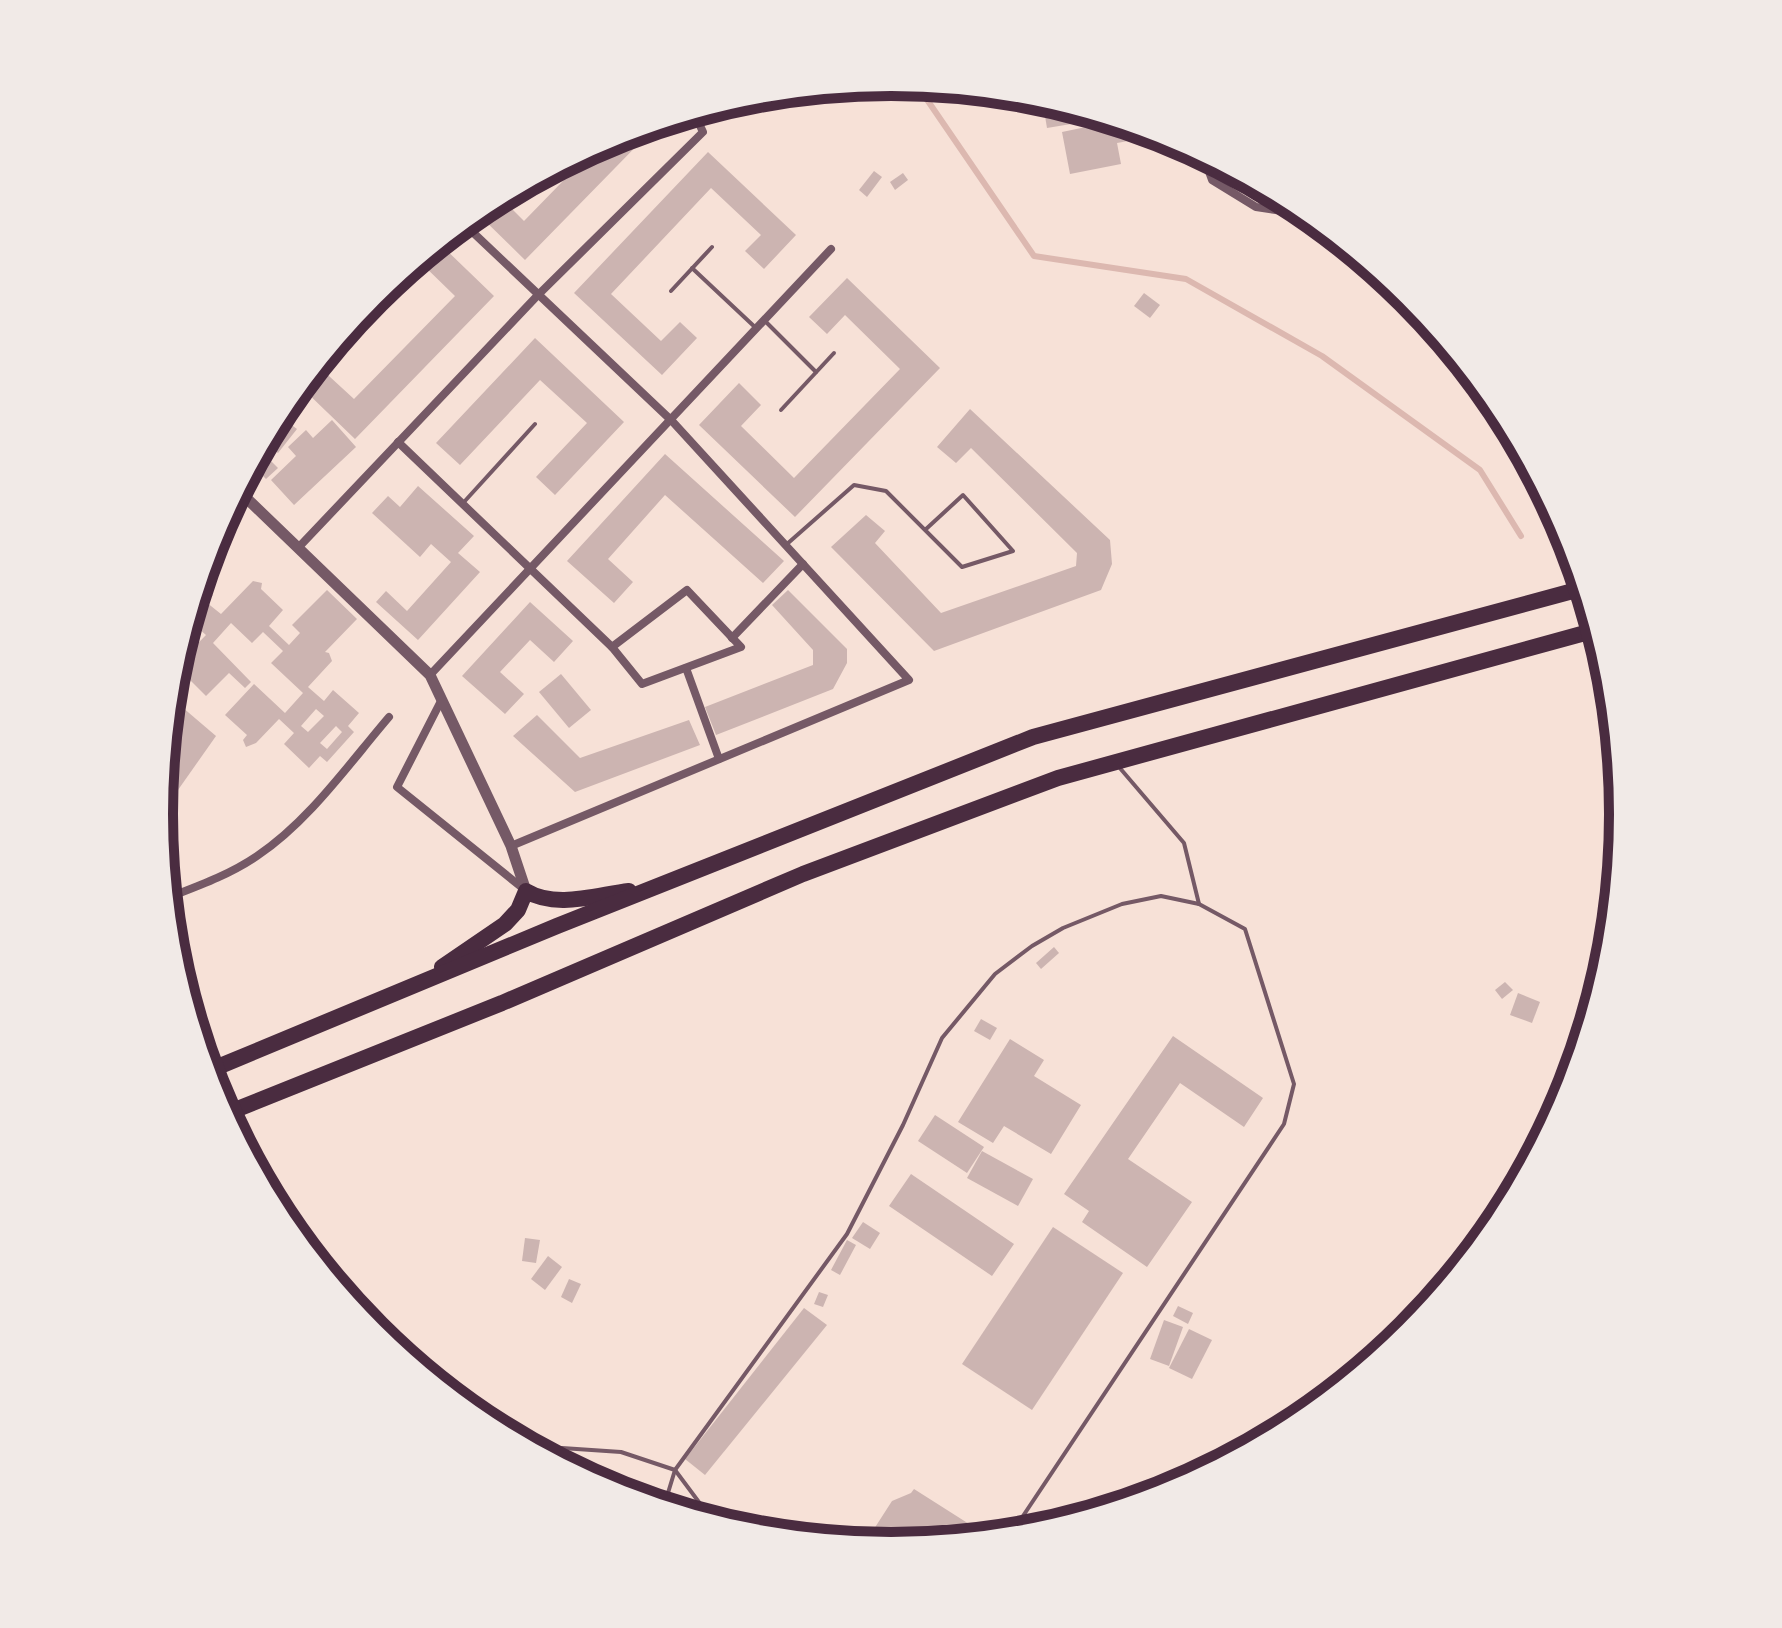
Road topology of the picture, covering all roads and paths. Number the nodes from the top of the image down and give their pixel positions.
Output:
1 (698, 122) edge
2 (1208, 170) edge
3 (1280, 211) edge
4 (472, 231) edge
5 (712, 247) dead end
6 (831, 249) dead end
7 (692, 268) junction
8 (671, 291) dead end
9 (537, 296) junction
10 (765, 321) junction
11 (757, 329) junction
12 (834, 353) dead end
13 (816, 372) junction
14 (781, 410) dead end
15 (672, 421) junction
16 (535, 424) dead end
17 (398, 442) junction
18 (246, 498) edge
19 (462, 504) junction
20 (925, 530) junction
21 (785, 545) junction
22 (298, 548) junction
23 (803, 564) junction
24 (530, 569) junction
25 (1573, 591) edge
26 (1586, 633) edge
27 (732, 638) junction
28 (612, 647) junction
29 (686, 668) junction
30 (430, 675) junction
31 (442, 699) junction
32 (389, 717) dead end
33 (719, 759) junction
34 (1115, 762) junction
35 (511, 846) junction
36 (658, 886) junction
37 (526, 891) junction
38 (178, 894) edge
39 (1199, 904) junction
40 (411, 988) junction
41 (219, 1066) edge
42 (237, 1109) edge
43 (557, 1450) edge
44 (675, 1470) junction
45 (667, 1496) edge
46 (703, 1507) edge
47 (1020, 1520) edge

1 - 9 street
2 - 3 street
4 - 9 street
5 - 7 lane
6 - 10 street
7 - 8 lane
7 - 11 lane
9 - 15 street
9 - 17 street
10 - 11 street
10 - 13 lane
11 - 15 street
12 - 13 lane
13 - 14 lane
15 - 21 street
15 - 24 street
16 - 19 lane
17 - 19 street
17 - 22 street
18 - 22 street
19 - 24 street
20 - 20 lane
20 - 21 lane
21 - 23 street
22 - 30 street
23 - 27 street
23 - 33 street
24 - 28 street
24 - 30 street
25 - 36 highway
26 - 34 highway
27 - 28 street
27 - 29 street
28 - 29 street
29 - 33 street
30 - 31 street
31 - 35 street
31 - 37 street
32 - 38 street
33 - 35 street
34 - 39 lane
34 - 42 highway
35 - 37 street
36 - 37 highway
36 - 40 highway
37 - 40 highway
39 - 44 lane
39 - 47 lane
40 - 41 highway
43 - 44 lane
44 - 45 lane
44 - 46 lane

